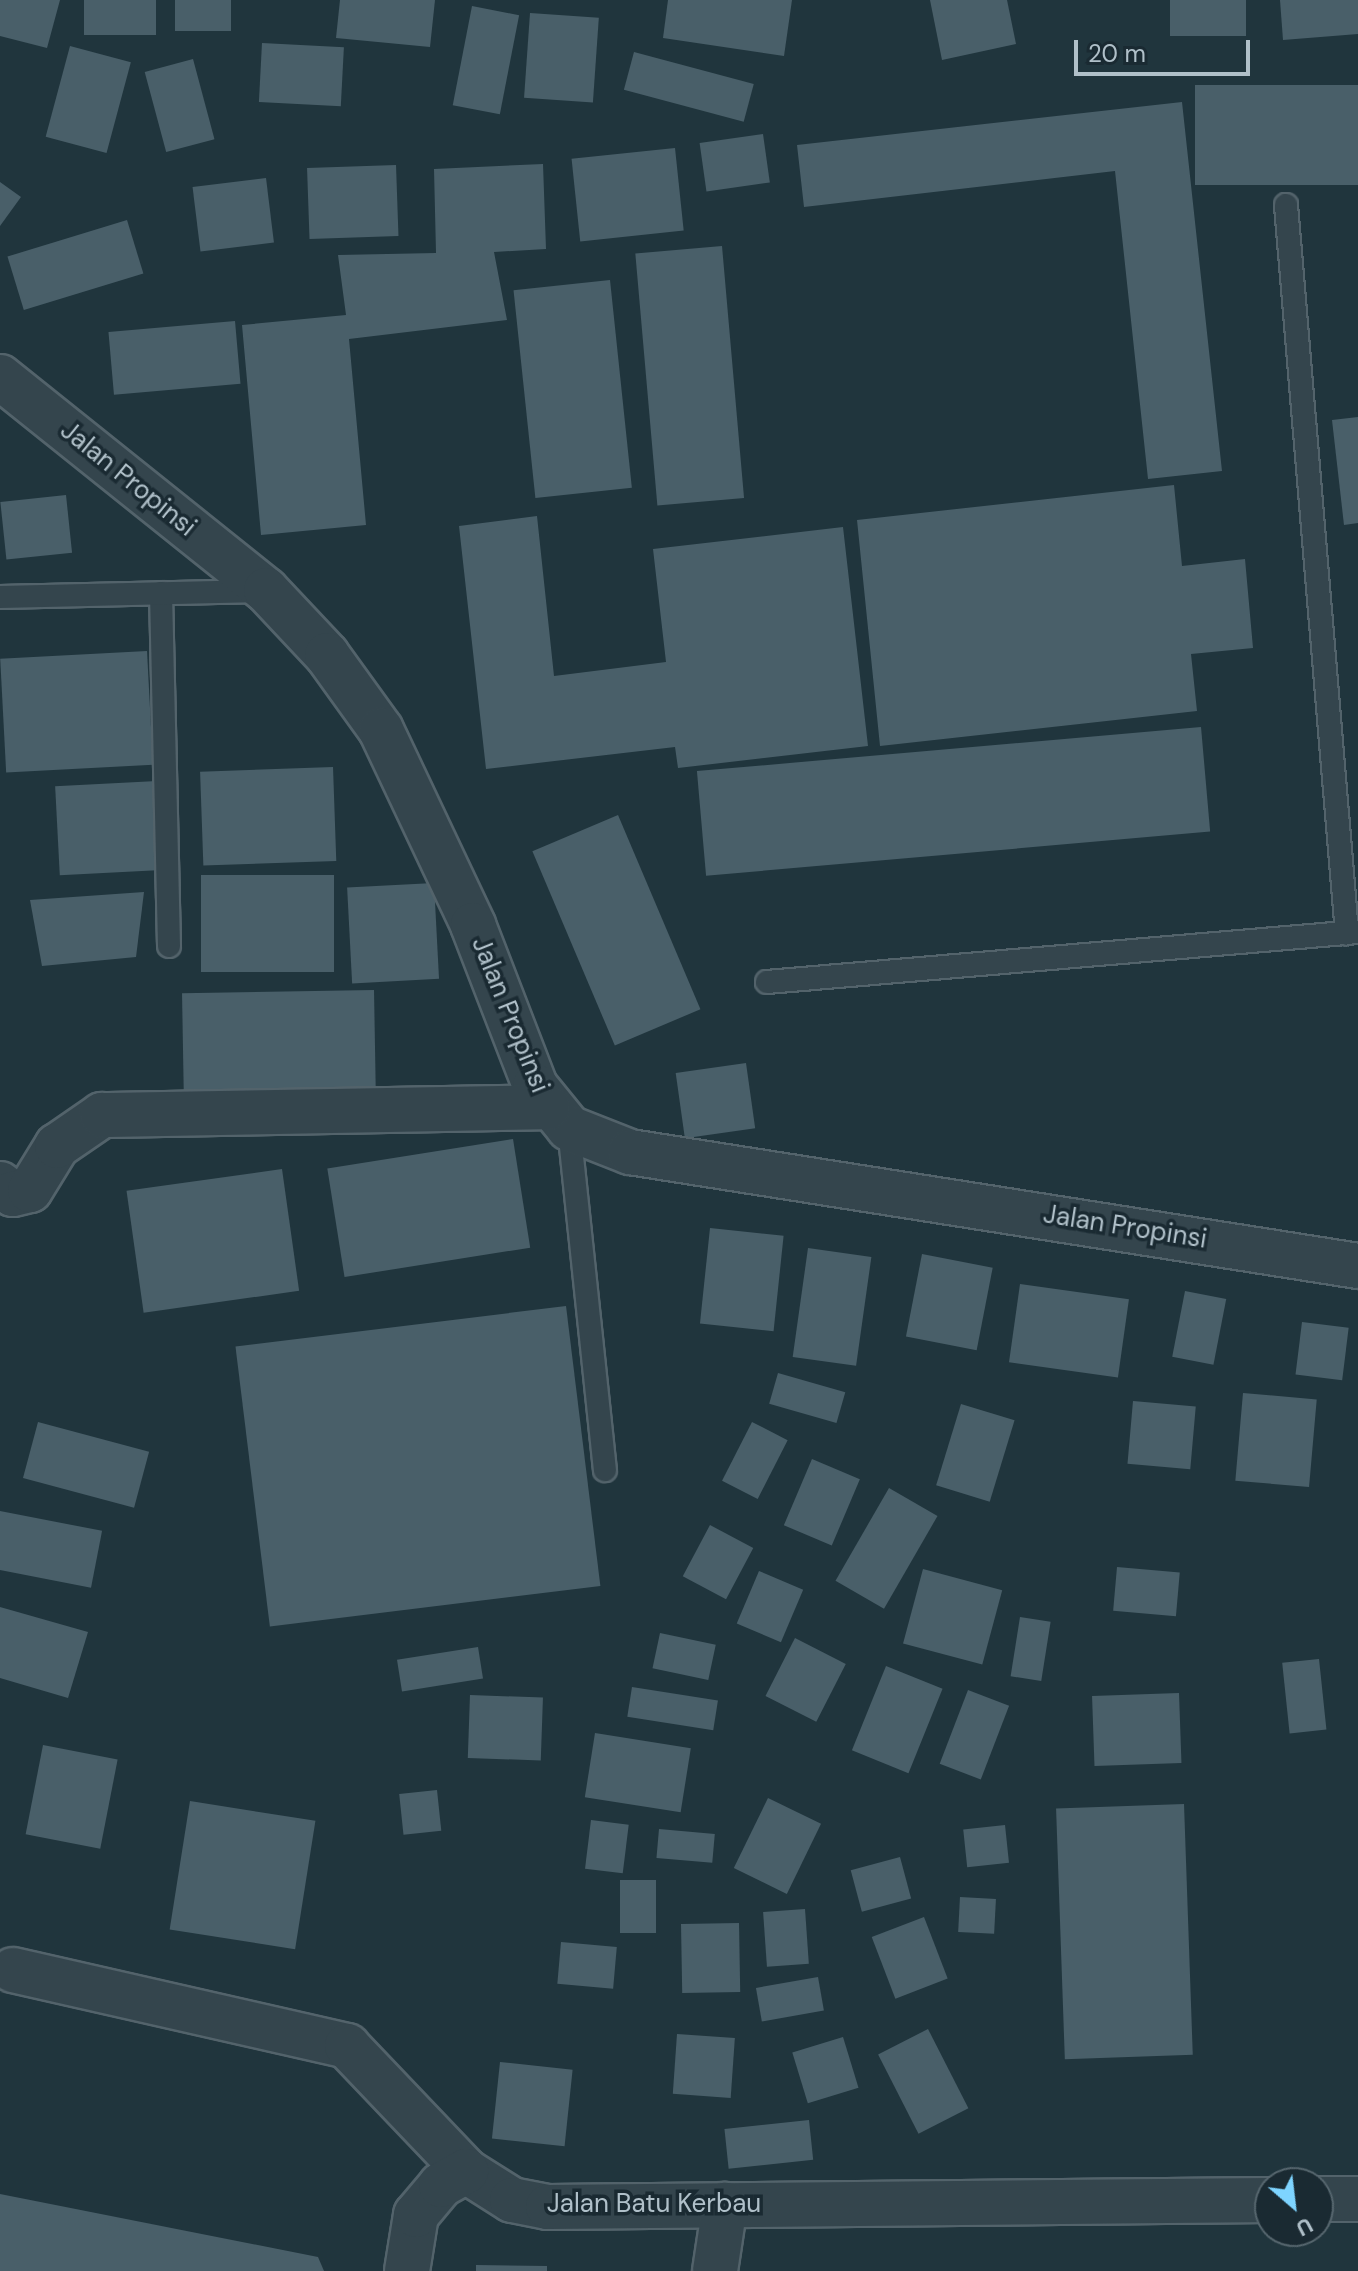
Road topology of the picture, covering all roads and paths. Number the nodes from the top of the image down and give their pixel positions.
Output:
1 (1286, 205) dead end
2 (0, 377) edge
3 (266, 590) junction
4 (161, 593) junction
5 (0, 597) edge
6 (1352, 932) edge
7 (169, 946) dead end
8 (767, 982) dead end
9 (558, 1118) junction
10 (0, 1184) edge
11 (1358, 1266) edge
12 (605, 1470) dead end
13 (13, 1970) dead end
14 (466, 2171) junction
15 (1334, 2199) edge
16 (1358, 2199) edge
17 (1254, 2200) edge
18 (725, 2205) junction
19 (407, 2271) edge
20 (715, 2271) edge

1 - 6 lane
2 - 3 street, Jalan Propinsi
3 - 4 lane
3 - 9 street, Jalan Propinsi
4 - 5 lane
4 - 7 lane
6 - 8 lane
9 - 10 street
9 - 11 street, Jalan Propinsi
9 - 12 lane
13 - 14 street, Jalan Batu Kerbau
14 - 18 street, Jalan Batu Kerbau
14 - 19 street
15 - 16 street
17 - 18 street, Jalan Batu Kerbau
18 - 20 street

